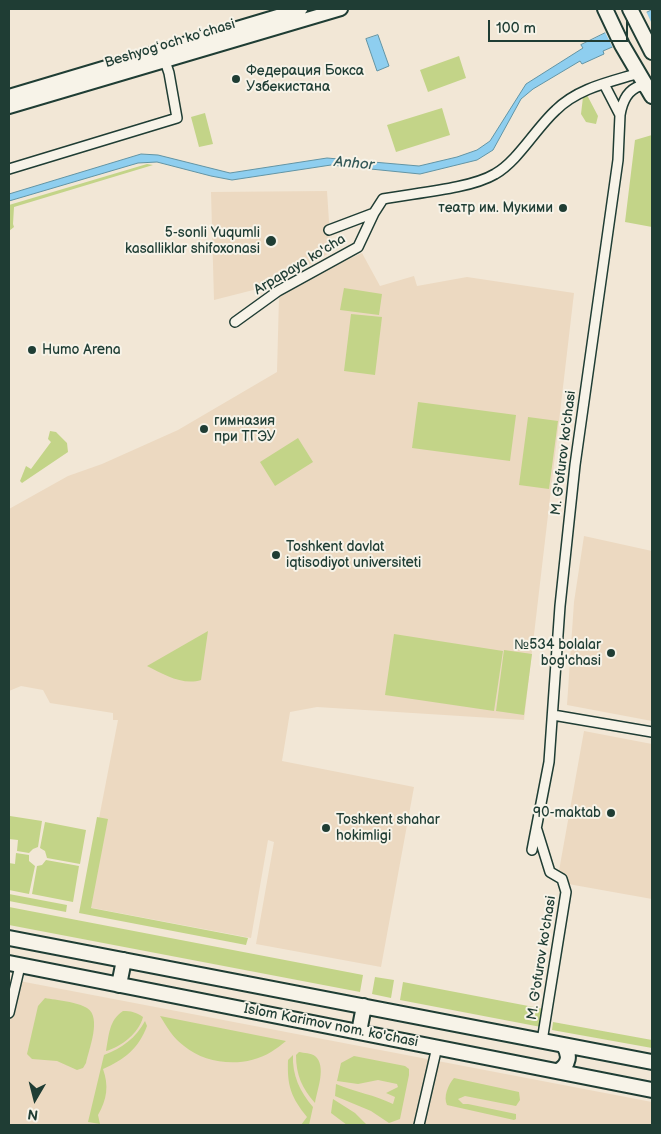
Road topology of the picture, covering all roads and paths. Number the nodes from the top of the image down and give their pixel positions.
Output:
1 (301, 9) edge
2 (341, 9) edge
3 (605, 9) edge
4 (632, 13) edge
5 (652, 52) edge
6 (165, 61) junction
7 (639, 73) junction
8 (604, 84) junction
9 (651, 92) edge
10 (9, 96) edge
11 (9, 107) edge
12 (620, 115) junction
13 (9, 169) edge
14 (374, 212) junction
15 (329, 230) dead end
16 (235, 322) dead end
17 (553, 715) junction
18 (652, 732) edge
19 (536, 829) junction
20 (532, 850) dead end
21 (9, 938) edge
22 (124, 960) junction
23 (14, 964) edge
24 (119, 985) junction
25 (364, 1006) junction
26 (9, 1013) edge
27 (359, 1032) junction
28 (542, 1041) junction
29 (563, 1045) junction
30 (437, 1048) junction
31 (652, 1062) edge
32 (558, 1071) junction
33 (652, 1090) edge
34 (419, 1125) edge

1 - 10 main road, Beshyogʻoch koʻchasi
2 - 6 main road, Beshyogʻoch koʻchasi
3 - 7 main road
4 - 5 main road
6 - 11 main road, Beshyogʻoch koʻchasi
6 - 13 street
7 - 8 street, Arpapaya ko'cha
7 - 9 main road
8 - 12 street, M. G'ofurov ko'chasi
8 - 14 street, Arpapaya ko'cha
9 - 12 street
12 - 17 street, M. G'ofurov ko'chasi
14 - 15 street
14 - 16 street, Arpapaya ko'cha
17 - 18 street
17 - 19 street, M. G'ofurov ko'chasi
19 - 20 street, M. G'ofurov ko'chasi
19 - 28 street, M. G'ofurov ko'chasi
21 - 22 main road, Islom Karimov nom. ko'chasi
22 - 24 main road
22 - 25 main road, Islom Karimov nom. ko'chasi
23 - 24 main road, Islom Karimov nom. ko'chasi
23 - 26 street
24 - 27 main road, Islom Karimov nom. ko'chasi
25 - 27 main road
25 - 28 main road, Islom Karimov nom. ko'chasi
27 - 30 main road, Islom Karimov nom. ko'chasi
28 - 29 main road, Islom Karimov nom. ko'chasi
29 - 31 main road, Islom Karimov nom. ko'chasi
29 - 32 main road
30 - 32 main road, Islom Karimov nom. ko'chasi
30 - 34 street
32 - 33 main road, Islom Karimov nom. ko'chasi

